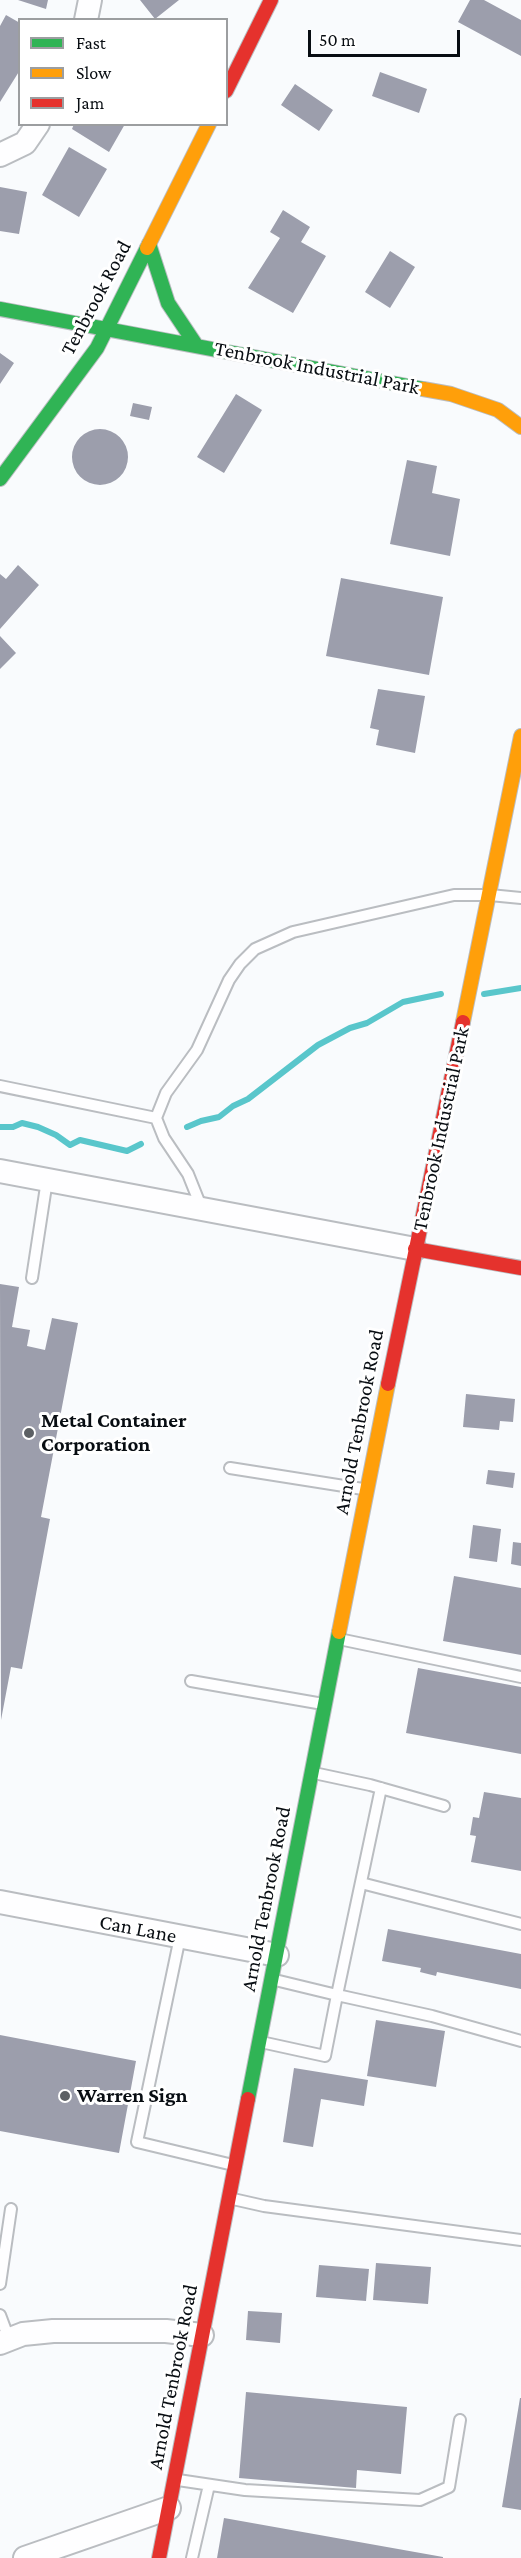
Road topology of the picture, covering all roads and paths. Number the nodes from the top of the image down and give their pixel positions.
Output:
1 (90, 0) edge
2 (271, 0) edge
3 (86, 18) edge
4 (228, 87) edge
5 (37, 126) edge
6 (208, 126) edge
7 (0, 155) edge
8 (148, 244) junction
9 (0, 309) edge
10 (43, 316) junction
11 (107, 328) junction
12 (65, 338) dead end
13 (196, 345) junction
14 (71, 355) dead end
15 (70, 386) junction
16 (521, 427) edge
17 (0, 479) edge
18 (521, 736) edge
19 (490, 895) junction
20 (521, 898) edge
21 (0, 1086) edge
22 (156, 1118) junction
23 (0, 1171) edge
24 (47, 1180) junction
25 (202, 1209) junction
26 (415, 1249) junction
27 (521, 1268) edge
28 (32, 1278) dead end
29 (231, 1468) dead end
30 (366, 1490) junction
31 (338, 1639) junction
32 (521, 1677) edge
33 (191, 1681) dead end
34 (324, 1704) junction
35 (311, 1772) junction
36 (381, 1788) junction
37 (444, 1806) dead end
38 (360, 1883) junction
39 (0, 1902) edge
40 (521, 1924) edge
41 (180, 1937) junction
42 (277, 1955) junction
43 (272, 1979) junction
44 (337, 1995) junction
45 (521, 2041) edge
46 (260, 2042) junction
47 (236, 2166) junction
48 (229, 2199) junction
49 (11, 2209) dead end
50 (521, 2240) edge
51 (0, 2284) edge
52 (0, 2315) edge
53 (202, 2335) junction
54 (5, 2341) edge
55 (460, 2420) dead end
56 (175, 2480) junction
57 (209, 2485) junction
58 (169, 2508) junction
59 (25, 2558) edge
60 (159, 2558) edge
61 (192, 2558) edge

1 - 3 street
2 - 4 street
5 - 7 street
6 - 8 street, Tenbrook Road
8 - 11 street, Tenbrook Road
8 - 13 street
9 - 10 street
10 - 11 street
10 - 12 street
11 - 13 street, Tenbrook Industrial Park
11 - 15 street, Tenbrook Road
13 - 16 street, Tenbrook Industrial Park
14 - 15 street
15 - 17 street, Tenbrook Road
18 - 19 street, Tenbrook Industrial Park
19 - 20 lane
19 - 22 lane
19 - 26 street, Tenbrook Industrial Park
21 - 22 lane
22 - 25 lane
23 - 24 street, Tenbrook Industrial Park
24 - 25 street, Tenbrook Industrial Park
24 - 28 lane
25 - 26 street, Tenbrook Industrial Park
26 - 27 street
26 - 30 street, Arnold Tenbrook Road
29 - 30 lane
30 - 31 street, Arnold Tenbrook Road
31 - 32 lane
31 - 34 street, Arnold Tenbrook Road
33 - 34 lane
34 - 35 street, Arnold Tenbrook Road
35 - 36 lane
35 - 42 street, Arnold Tenbrook Road
36 - 37 lane
36 - 38 lane
38 - 40 lane
38 - 44 lane
39 - 41 street, Can Lane
41 - 42 street, Can Lane
41 - 47 lane
42 - 43 street, Arnold Tenbrook Road
43 - 44 lane
43 - 46 street, Arnold Tenbrook Road
44 - 45 lane
44 - 46 lane
46 - 47 street, Arnold Tenbrook Road
47 - 48 street, Arnold Tenbrook Road
48 - 50 lane
48 - 53 street, Arnold Tenbrook Road
49 - 51 lane
52 - 54 lane
53 - 54 street
53 - 56 street, Arnold Tenbrook Road
55 - 57 lane
56 - 57 lane
56 - 58 street, Arnold Tenbrook Road
57 - 61 lane
58 - 59 street
58 - 60 street, Arnold Tenbrook Road

